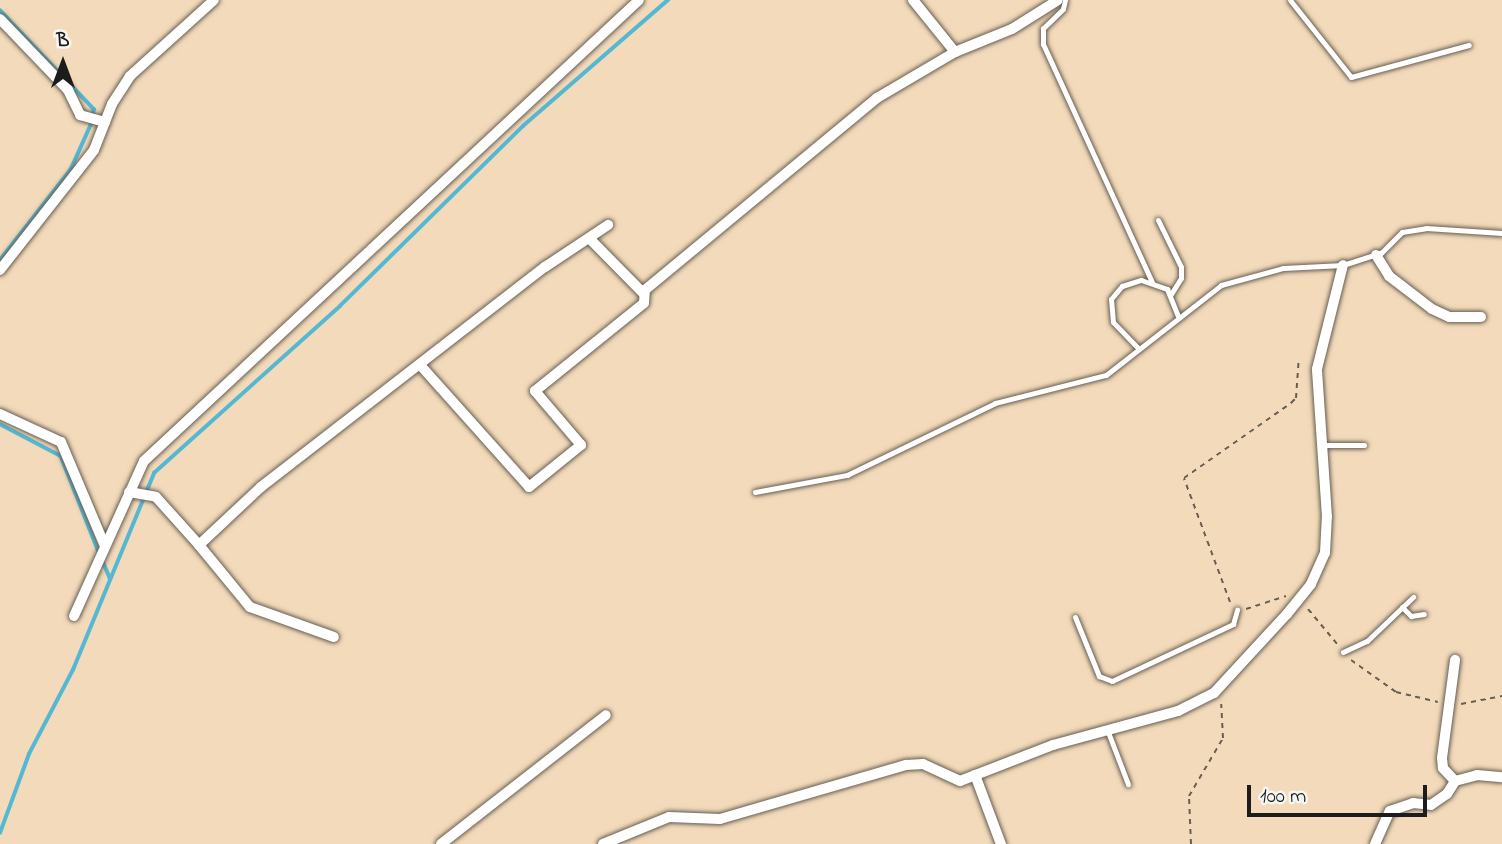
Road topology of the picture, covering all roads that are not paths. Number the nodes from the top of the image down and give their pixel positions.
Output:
1 (214, 0) edge
2 (639, 0) edge
3 (913, 0) edge
4 (1058, 0) edge
5 (1065, 0) edge
6 (1290, 0) edge
7 (0, 19) edge
8 (1469, 45) dead end
9 (955, 52) junction
10 (105, 122) junction
11 (1158, 220) dead end
12 (608, 225) dead end
13 (1502, 233) edge
14 (590, 239) junction
15 (1376, 255) junction
16 (1343, 265) junction
17 (0, 270) edge
18 (1152, 282) junction
19 (643, 293) junction
20 (1171, 294) junction
21 (1481, 317) dead end
22 (1179, 318) junction
23 (1139, 349) junction
24 (421, 366) junction
25 (0, 414) edge
26 (1322, 445) junction
27 (1364, 445) dead end
28 (755, 492) dead end
29 (133, 494) junction
30 (199, 545) junction
31 (105, 546) junction
32 (1413, 597) dead end
33 (1402, 607) junction
34 (1237, 610) road end
35 (1424, 614) dead end
36 (74, 616) dead end
37 (1074, 617) dead end
38 (334, 637) dead end
39 (1343, 652) road end
40 (1455, 660) dead end
41 (606, 715) dead end
42 (1108, 732) junction
43 (975, 775) junction
44 (1502, 777) edge
45 (1455, 781) junction
46 (1128, 784) dead end
47 (445, 843) edge
48 (603, 844) edge
49 (1001, 844) edge
50 (1375, 844) edge

1 - 10 street
2 - 29 street
3 - 9 street
4 - 9 street
5 - 18 lane
6 - 8 lane
7 - 10 street
9 - 19 street
10 - 17 street
11 - 20 lane
12 - 14 street
13 - 15 lane
14 - 19 street
14 - 24 street
15 - 16 lane
15 - 21 street
16 - 22 lane
16 - 26 street
18 - 20 lane
18 - 23 lane
19 - 24 street
20 - 22 lane
22 - 23 lane
23 - 28 lane
24 - 30 street
25 - 31 street
26 - 27 lane
26 - 42 street
29 - 30 street
29 - 31 street
30 - 38 street
31 - 36 street
32 - 33 lane
33 - 35 lane
33 - 39 lane
34 - 37 lane
40 - 45 street
41 - 47 street
42 - 43 street
42 - 46 lane
43 - 48 street
43 - 49 street
44 - 45 street
45 - 50 street

